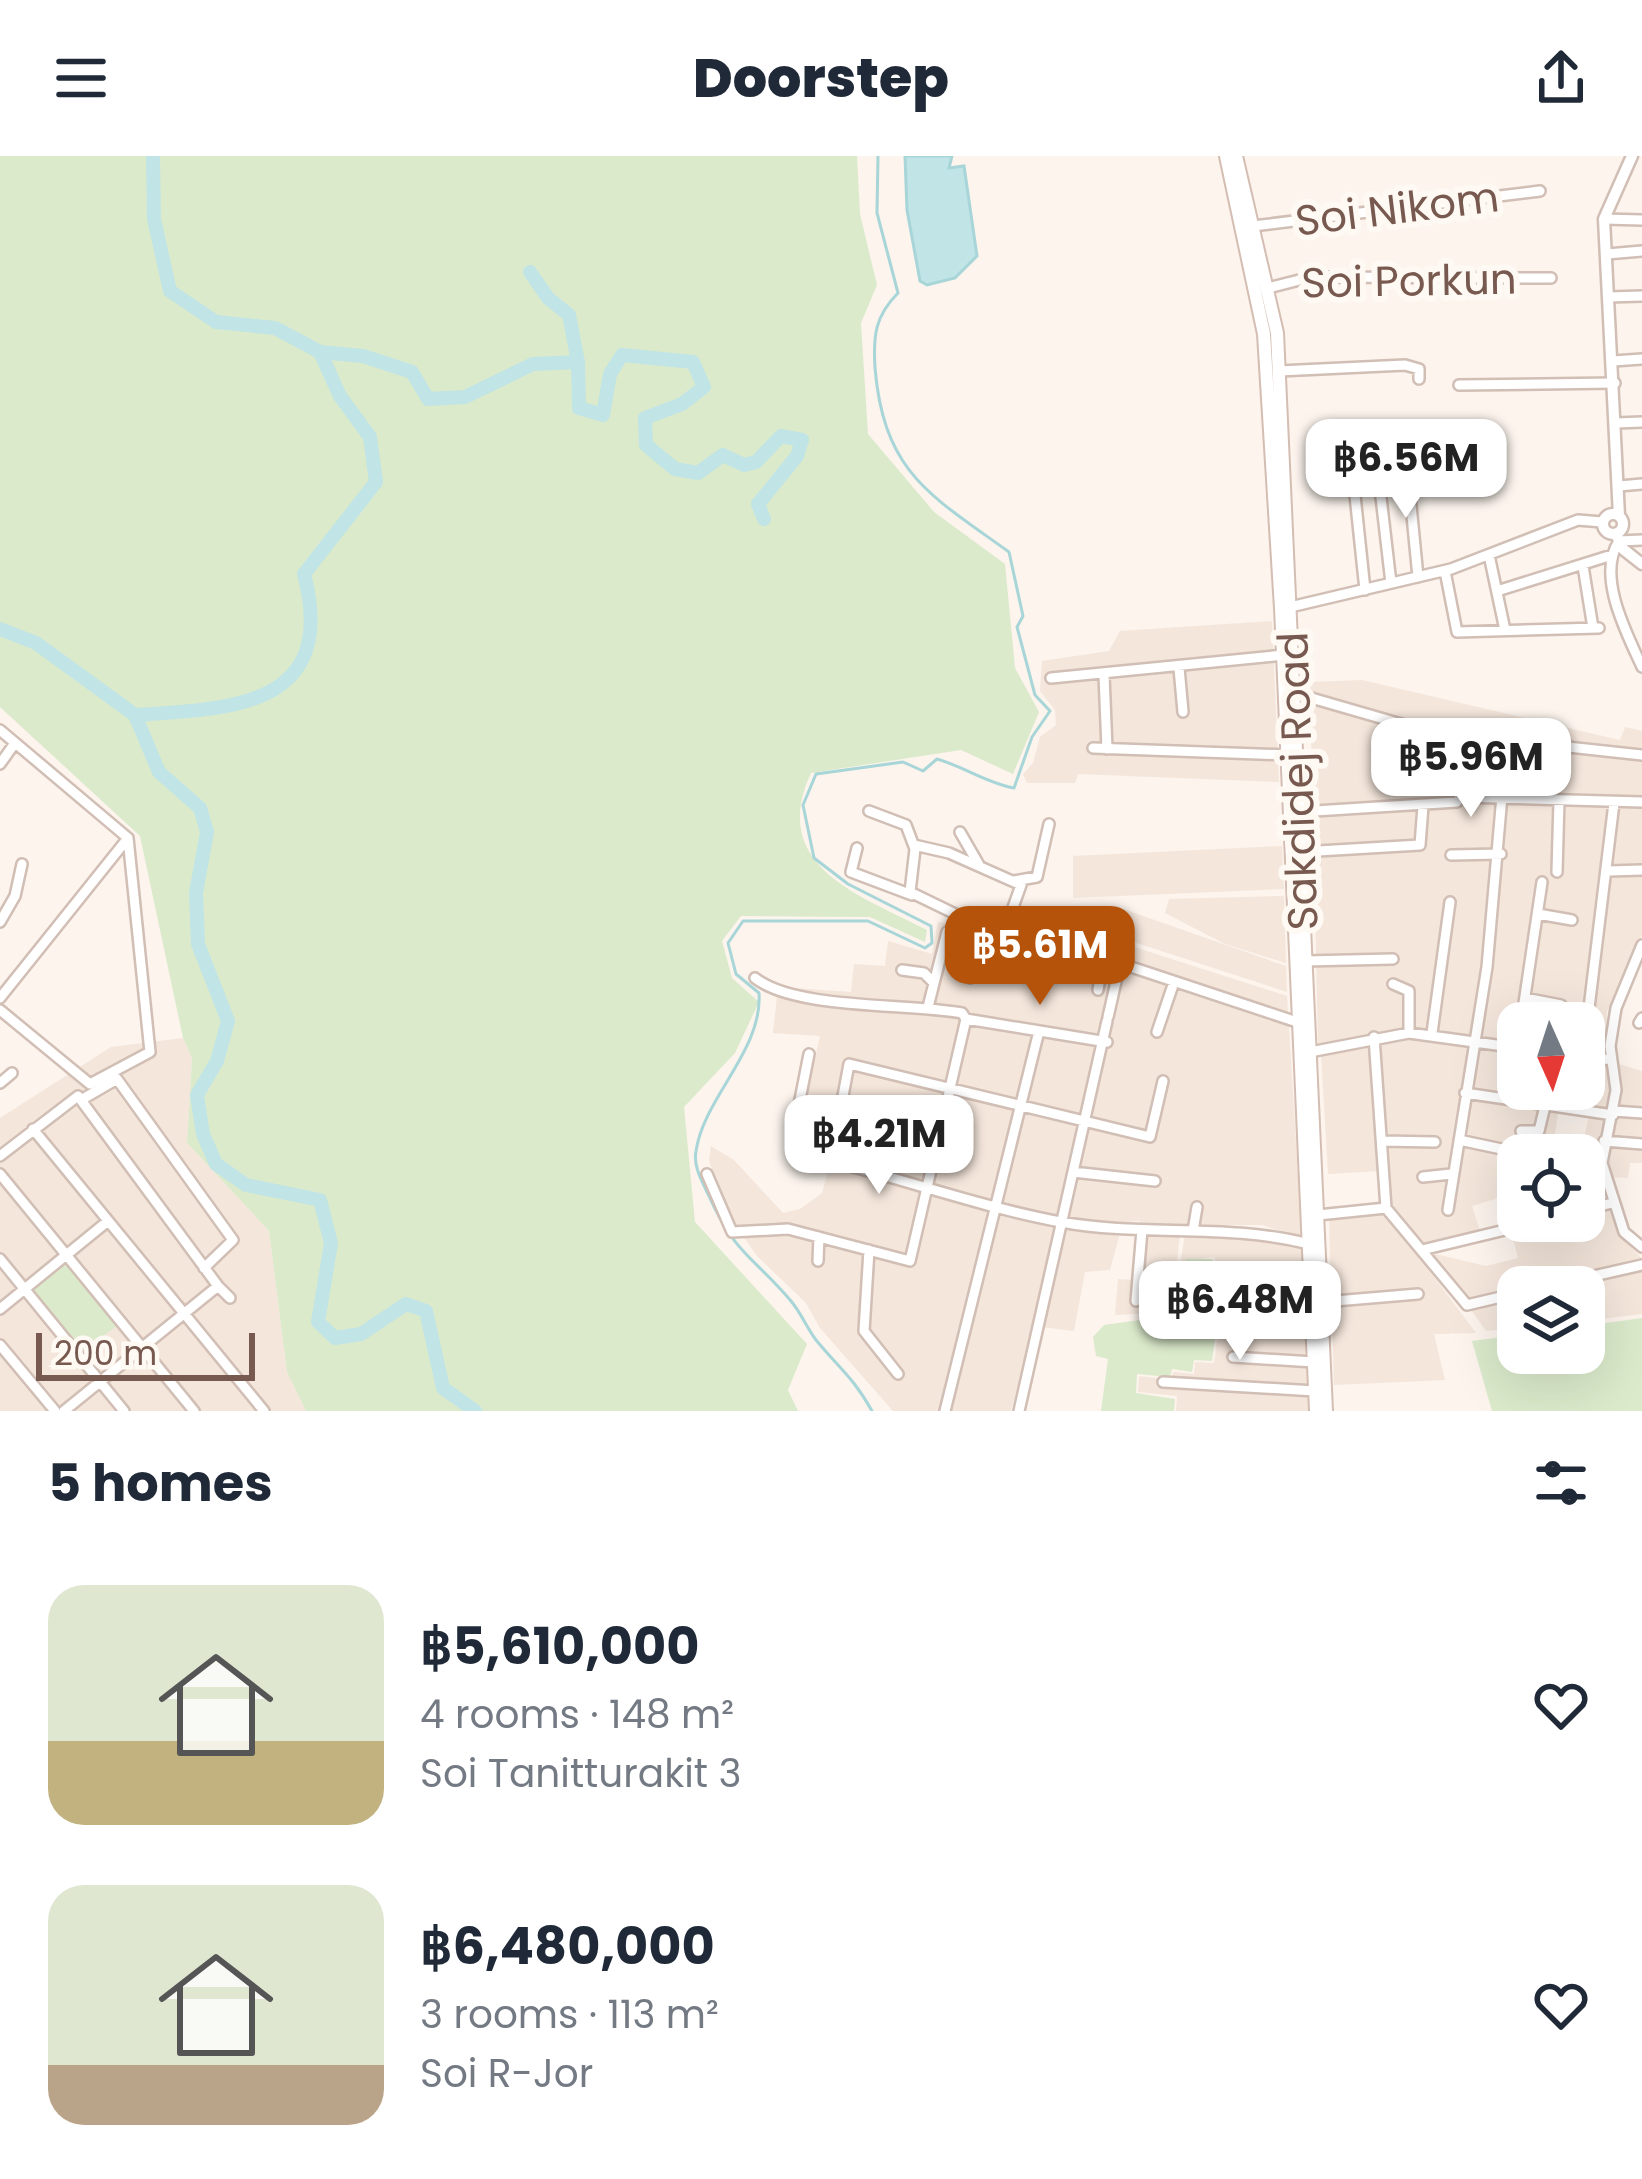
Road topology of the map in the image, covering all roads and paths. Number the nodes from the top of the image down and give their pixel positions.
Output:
1 (1226, 156) edge
2 (1236, 156) edge
3 (1632, 156) edge
4 (1540, 191) dead end
5 (1604, 219) junction
6 (1642, 220) edge
7 (1253, 226) junction
8 (1642, 251) edge
9 (1606, 254) junction
10 (1551, 278) dead end
11 (1268, 288) junction
12 (1642, 296) edge
13 (1608, 298) junction
14 (1642, 359) edge
15 (1613, 362) junction
16 (1279, 371) junction
17 (1420, 379) dead end
18 (1615, 383) junction
19 (1460, 385) dead end
20 (1642, 422) edge
21 (1616, 423) junction
22 (1378, 481) junction
23 (1642, 484) edge
24 (1618, 486) junction
25 (1619, 516) junction
26 (1602, 522) junction
27 (1618, 538) junction
28 (1642, 540) edge
29 (1489, 555) junction
30 (1612, 555) junction
31 (1642, 564) edge
32 (1583, 566) junction
33 (1445, 571) junction
34 (1418, 577) junction
35 (1391, 584) junction
36 (1365, 590) junction
37 (1497, 591) junction
38 (1286, 608) junction
39 (1505, 631) junction
40 (1283, 655) junction
41 (1211, 664) junction
42 (1642, 667) edge
43 (1179, 668) junction
44 (1104, 674) junction
45 (1051, 678) dead end
46 (1213, 680) dead end
47 (1294, 693) junction
48 (1184, 712) dead end
49 (1291, 722) junction
50 (0, 730) edge
51 (14, 743) junction
52 (1093, 748) dead end
53 (1107, 749) junction
54 (1288, 755) junction
55 (1642, 755) edge
56 (0, 764) edge
57 (1504, 773) dead end
58 (1503, 799) junction
59 (1559, 801) junction
60 (1642, 802) edge
61 (1614, 803) junction
62 (1423, 806) junction
63 (869, 811) dead end
64 (1299, 812) junction
65 (1048, 824) dead end
66 (960, 832) dead end
67 (128, 838) junction
68 (914, 845) junction
69 (857, 848) dead end
70 (1300, 852) junction
71 (1501, 854) junction
72 (1451, 855) dead end
73 (22, 864) dead end
74 (979, 865) junction
75 (1642, 870) edge
76 (1609, 871) junction
77 (1557, 872) dead end
78 (1012, 881) junction
79 (1542, 882) dead end
80 (913, 895) junction
81 (1450, 902) dead end
82 (1538, 914) junction
83 (1572, 920) dead end
84 (0, 922) edge
85 (994, 940) junction
86 (1642, 945) edge
87 (1103, 959) junction
88 (1393, 959) dead end
89 (1305, 961) junction
90 (1120, 964) junction
91 (902, 970) dead end
92 (1000, 970) dead end
93 (755, 978) dead end
94 (970, 978) dead end
95 (933, 982) junction
96 (1174, 982) junction
97 (1393, 984) dead end
98 (1098, 990) dead end
99 (0, 998) edge
100 (1525, 998) junction
101 (1524, 1002) edge
102 (1546, 1002) edge
103 (1591, 1002) edge
104 (928, 1007) junction
105 (0, 1010) edge
106 (966, 1019) junction
107 (1297, 1022) junction
108 (1039, 1031) junction
109 (1156, 1032) dead end
110 (1409, 1033) junction
111 (1432, 1033) junction
112 (1374, 1036) junction
113 (1472, 1040) junction
114 (1106, 1042) junction
115 (1497, 1044) edge
116 (1310, 1052) junction
117 (809, 1054) dead end
118 (1605, 1059) edge
119 (1611, 1059) junction
120 (12, 1073) dead end
121 (1163, 1081) dead end
122 (0, 1083) edge
123 (952, 1090) junction
124 (1465, 1093) junction
125 (1497, 1097) edge
126 (81, 1100) junction
127 (1020, 1106) junction
128 (1544, 1110) edge
129 (1595, 1110) edge
130 (1613, 1113) junction
131 (1642, 1113) edge
132 (1087, 1123) junction
133 (837, 1128) junction
134 (33, 1129) junction
135 (1521, 1131) dead end
136 (1605, 1138) edge
137 (1459, 1140) junction
138 (1383, 1141) junction
139 (1605, 1141) edge
140 (1435, 1142) dead end
141 (1642, 1144) edge
142 (1497, 1147) edge
143 (938, 1152) junction
144 (0, 1156) edge
145 (838, 1163) dead end
146 (1073, 1172) junction
147 (0, 1174) edge
148 (706, 1174) dead end
149 (1451, 1174) junction
150 (1605, 1175) edge
151 (1423, 1177) dead end
152 (1154, 1181) dead end
153 (931, 1187) junction
154 (1612, 1203) junction
155 (994, 1204) junction
156 (1605, 1205) edge
157 (1196, 1207) dead end
158 (1386, 1208) junction
159 (1448, 1210) dead end
160 (1318, 1215) junction
161 (108, 1221) junction
162 (1061, 1222) junction
163 (1142, 1230) junction
164 (1193, 1231) junction
165 (1497, 1232) edge
166 (819, 1237) junction
167 (1309, 1244) junction
168 (1642, 1247) edge
169 (868, 1250) junction
170 (1422, 1250) junction
171 (66, 1255) junction
172 (0, 1259) edge
173 (818, 1261) dead end
174 (1642, 1265) edge
175 (204, 1268) junction
176 (1605, 1273) edge
177 (218, 1286) junction
178 (24, 1289) junction
179 (1418, 1294) dead end
180 (230, 1298) dead end
181 (1497, 1298) edge
182 (1136, 1301) dead end
183 (1323, 1302) junction
184 (0, 1309) edge
185 (183, 1313) junction
186 (0, 1345) edge
187 (142, 1347) junction
188 (1233, 1357) dead end
189 (1314, 1362) junction
190 (898, 1374) dead end
191 (100, 1382) junction
192 (1162, 1382) dead end
193 (1315, 1390) junction
194 (258, 1409) edge
195 (55, 1411) edge
196 (64, 1411) edge
197 (124, 1411) edge
198 (194, 1411) edge
199 (945, 1411) edge
200 (1018, 1411) edge
201 (1316, 1411) edge
202 (1326, 1411) edge

1 - 38 main road, Sakdidej Road
2 - 7 main road, Sakdidej Road
3 - 5 street
4 - 7 street, Soi Nikom
5 - 6 street
5 - 9 street
7 - 11 main road, Sakdidej Road
8 - 9 street
9 - 13 street
10 - 11 street, Soi Porkun
11 - 16 main road, Sakdidej Road
12 - 13 street
13 - 15 street
14 - 15 street
15 - 18 street
16 - 17 street
16 - 38 main road, Sakdidej Road
18 - 19 street
18 - 21 street
20 - 21 street
21 - 24 street
22 - 34 street
22 - 35 street
22 - 36 street
23 - 24 street
24 - 25 street
25 - 26 street
25 - 27 street
26 - 27 street
26 - 29 street
27 - 28 street
27 - 30 street
27 - 31 street
29 - 33 street
29 - 37 street
30 - 32 street
30 - 42 street
32 - 37 street
32 - 39 street
33 - 34 street
33 - 39 street
34 - 35 street
35 - 36 street
36 - 38 street
37 - 39 street
38 - 40 main road, Sakdidej Road
38 - 47 main road, Sakdidej Road
40 - 41 street
40 - 49 main road, Sakdidej Road
41 - 43 street
41 - 46 street
43 - 44 street
43 - 48 street
44 - 45 street
44 - 53 street
47 - 49 main road, Sakdidej Road
47 - 55 street
49 - 54 main road, Sakdidej Road
49 - 64 main road, Sakdidej Road
50 - 51 street
51 - 56 street
51 - 67 street
52 - 53 street
53 - 54 street
54 - 107 main road, Sakdidej Road
57 - 58 street
58 - 59 street
58 - 62 street
58 - 71 street
59 - 61 street
59 - 77 street
60 - 61 street
61 - 76 street
62 - 64 street
62 - 70 street
63 - 68 street
64 - 70 main road, Sakdidej Road
65 - 78 street
66 - 74 street
67 - 99 street
67 - 105 street
68 - 74 street
68 - 80 street
69 - 80 street
70 - 89 main road, Sakdidej Road
71 - 72 street
71 - 113 street
73 - 84 street
74 - 78 street
75 - 76 street
76 - 103 street
78 - 85 street
79 - 82 street
80 - 85 street
81 - 111 street
82 - 83 street
82 - 100 street
85 - 87 street
85 - 92 street
85 - 94 street
85 - 95 street
86 - 119 street
87 - 90 street
87 - 98 street
88 - 89 street
89 - 116 main road, Sakdidej Road
90 - 96 street
90 - 114 street
91 - 95 street
93 - 104 street
95 - 104 street
96 - 107 street
96 - 109 street
97 - 110 street
100 - 101 street
100 - 102 street
104 - 106 street
106 - 108 street
106 - 123 street
107 - 167 main road, Sakdidej Road
108 - 114 street
108 - 127 street
110 - 111 street
110 - 112 street
111 - 113 street
112 - 116 street
112 - 138 street
113 - 115 street
113 - 124 street
114 - 132 street
116 - 160 main road, Sakdidej Road
117 - 133 street
118 - 119 street
119 - 130 street
120 - 122 street
121 - 132 street
123 - 127 street
123 - 133 street
123 - 143 street
124 - 125 street
124 - 137 street
126 - 134 street
126 - 175 street
126 - 175 street
127 - 132 street
127 - 155 street
128 - 135 street
129 - 130 street
130 - 131 street
130 - 136 street
132 - 146 street
133 - 143 street
134 - 144 street
134 - 161 street
137 - 142 street
137 - 149 street
138 - 140 street
138 - 158 street
139 - 141 street
143 - 153 street
145 - 153 street
146 - 152 street
146 - 162 street
147 - 171 street
148 - 166 street
149 - 151 street
149 - 159 street
150 - 154 street
153 - 155 street
153 - 169 street
154 - 156 street
154 - 168 street
155 - 162 street
155 - 199 street
157 - 164 street
158 - 160 street
158 - 170 street
160 - 183 main road, Sakdidej Road
161 - 171 street
161 - 185 street
162 - 163 street
162 - 200 street
163 - 164 street
163 - 182 street
164 - 167 street
165 - 170 street
166 - 169 street
166 - 173 street
167 - 189 main road, Sakdidej Road
169 - 190 street
170 - 181 street
171 - 178 street
171 - 187 street
172 - 178 street
174 - 176 street
175 - 177 street
177 - 180 street
177 - 185 street
178 - 184 street
178 - 191 street
179 - 183 street
183 - 202 main road, Sakdidej Road
185 - 187 street
185 - 194 street
186 - 195 street
187 - 191 street
187 - 198 street
188 - 189 street
189 - 193 main road, Sakdidej Road
191 - 196 street
191 - 197 street
192 - 193 street
193 - 201 main road, Sakdidej Road

